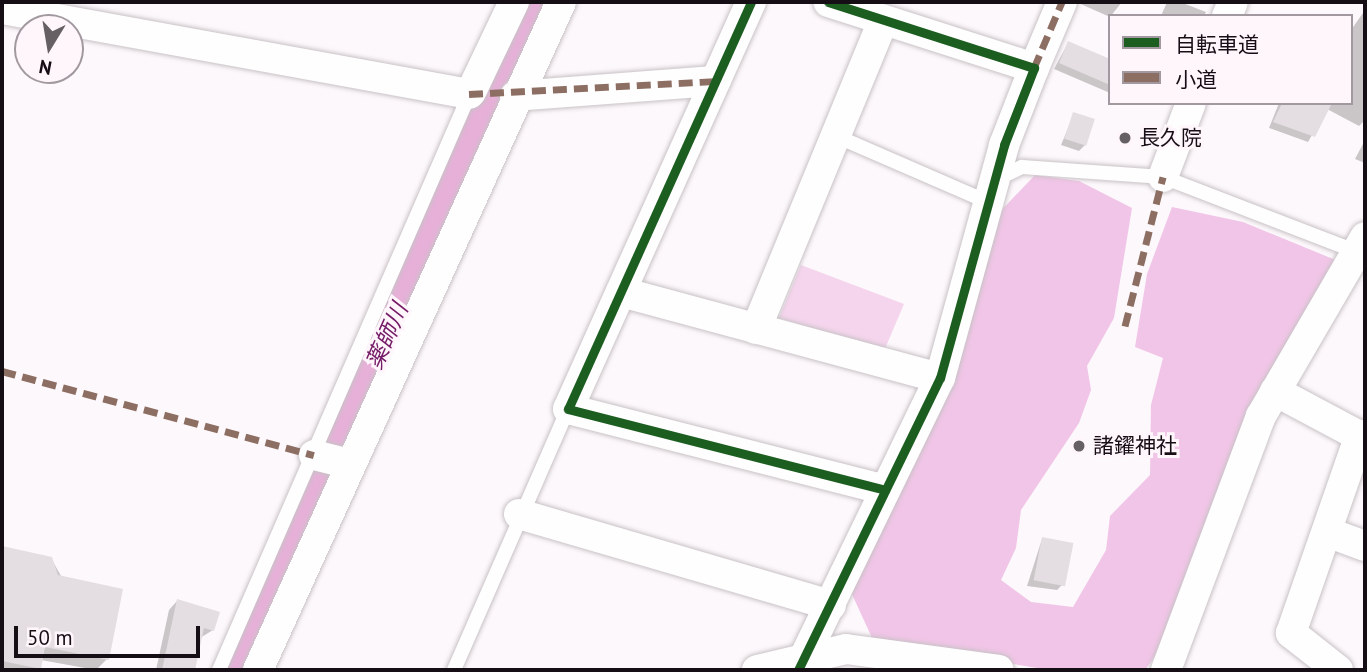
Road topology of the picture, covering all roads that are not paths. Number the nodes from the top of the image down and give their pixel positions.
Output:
1 (514, 2) edge
2 (561, 2) edge
3 (751, 2) edge
4 (828, 2) edge
5 (1062, 2) edge
6 (2, 9) edge
7 (883, 24) junction
8 (1034, 68) junction
9 (715, 81) junction
10 (470, 93) junction
11 (515, 96) junction
12 (1190, 105) edge
13 (836, 136) junction
14 (1163, 177) junction
15 (990, 192) junction
16 (1361, 244) edge
17 (621, 292) junction
18 (756, 329) junction
19 (940, 378) junction
20 (1275, 391) junction
21 (568, 409) junction
22 (1363, 437) edge
23 (314, 455) junction
24 (349, 464) junction
25 (885, 490) junction
26 (520, 514) junction
27 (1326, 532) junction
28 (1365, 546) edge
29 (831, 605) junction
30 (802, 663) edge
31 (219, 670) edge
32 (258, 670) edge
33 (454, 670) edge
34 (757, 670) edge
35 (999, 670) edge
36 (1166, 670) edge
37 (1338, 670) edge

1 - 10 street
2 - 11 street
3 - 9 street
4 - 7 street
5 - 8 street
6 - 10 street
7 - 8 street
7 - 13 street
8 - 15 street
9 - 11 street
9 - 17 street
10 - 23 lane
11 - 24 street
12 - 14 street
13 - 15 lane
13 - 18 street
14 - 15 lane
14 - 16 lane
15 - 19 street
16 - 20 street
17 - 18 street
17 - 21 street
18 - 19 street
19 - 25 street
20 - 22 street
20 - 36 street
21 - 25 street
21 - 26 lane
22 - 27 street
23 - 24 street
23 - 31 lane
24 - 32 street
25 - 29 street
26 - 29 street
26 - 33 lane
27 - 28 street
27 - 37 street
29 - 30 street
30 - 34 street
30 - 35 street

